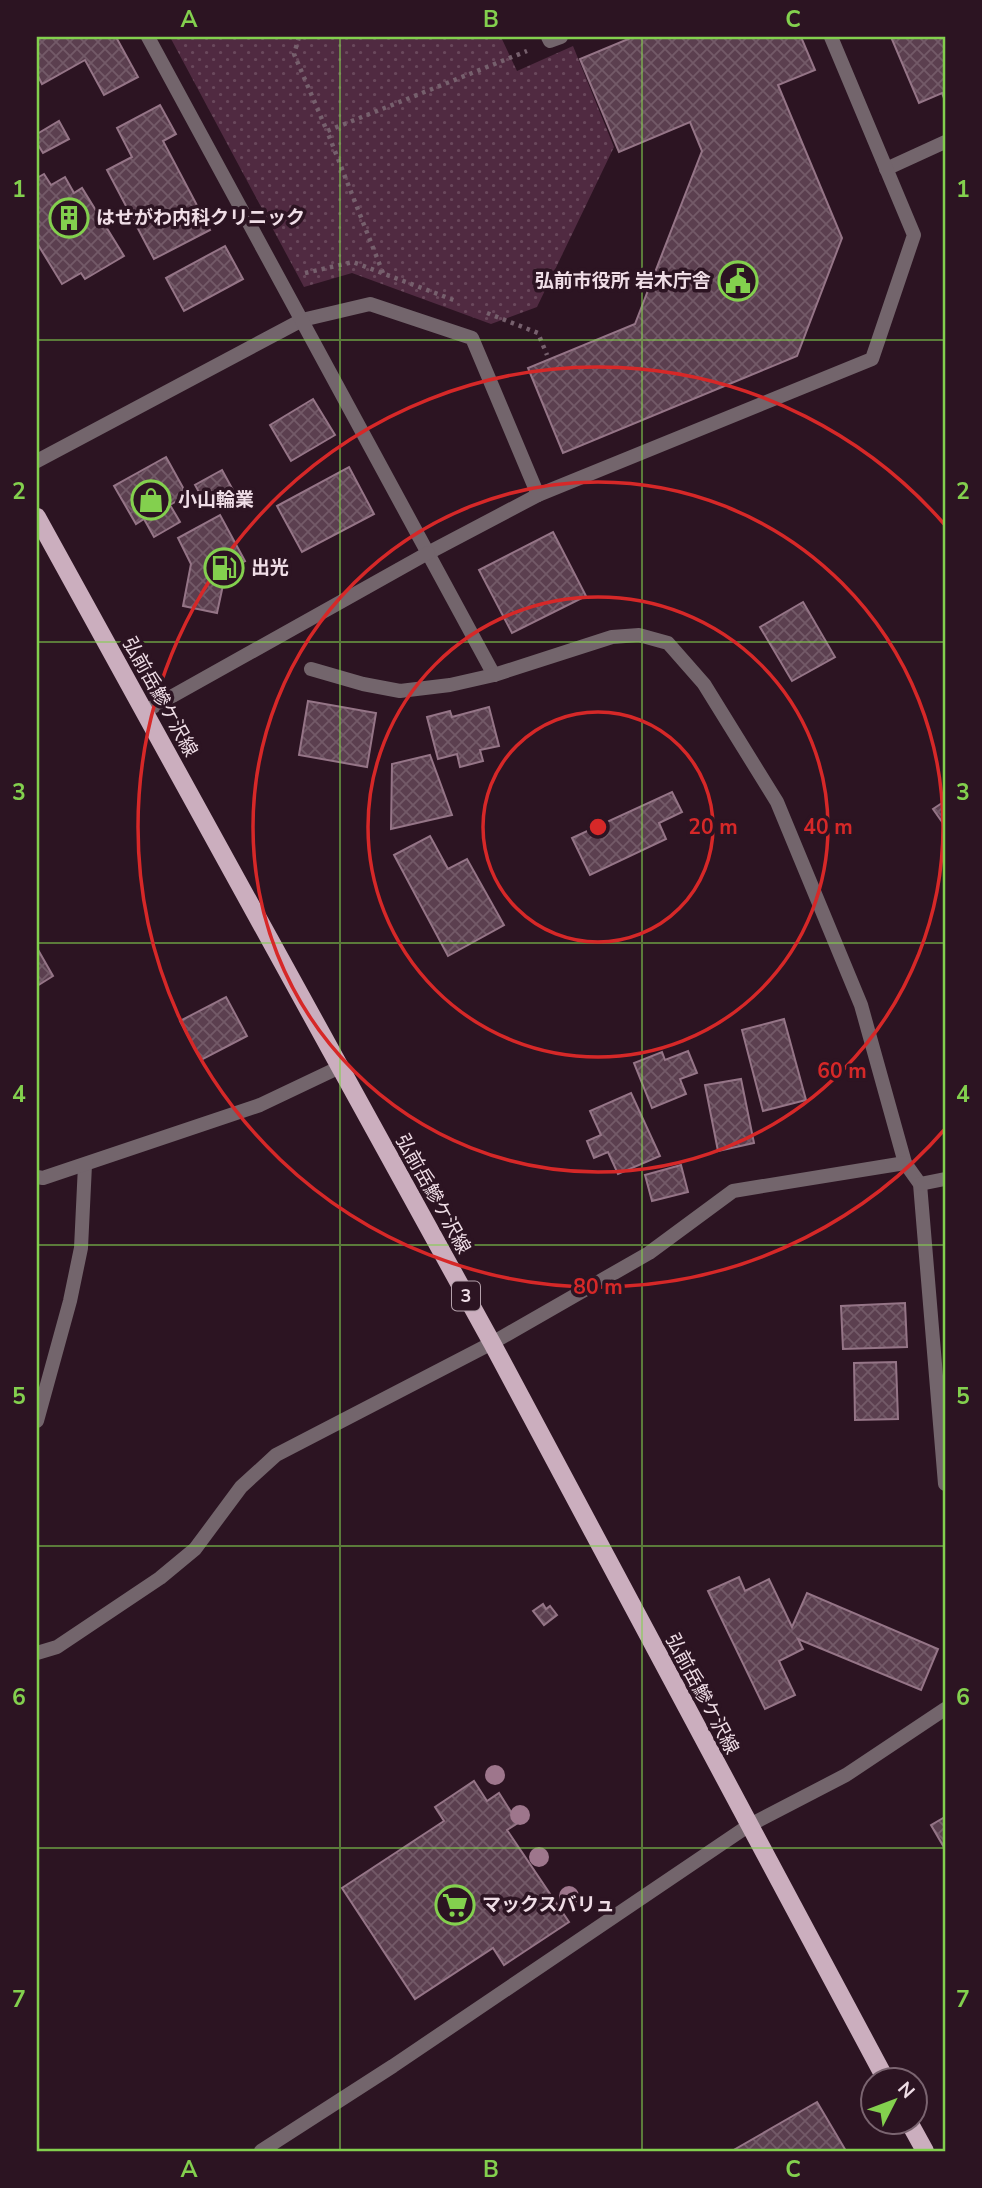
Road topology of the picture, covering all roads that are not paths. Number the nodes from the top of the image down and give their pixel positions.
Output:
1 (148, 37) edge
2 (831, 37) edge
3 (945, 142) edge
4 (886, 169) junction
5 (302, 320) junction
6 (37, 461) edge
7 (538, 495) junction
8 (37, 517) edge
9 (428, 553) junction
10 (311, 669) dead end
11 (494, 675) junction
12 (144, 712) junction
13 (340, 1067) junction
14 (905, 1163) junction
15 (85, 1165) junction
16 (37, 1177) edge
17 (945, 1180) edge
18 (920, 1184) junction
19 (492, 1343) junction
20 (37, 1421) edge
21 (945, 1484) edge
22 (37, 1653) edge
23 (945, 1709) edge
24 (748, 1826) junction
25 (878, 2066) edge
26 (261, 2151) edge

1 - 5 street
2 - 4 street
3 - 4 street
4 - 7 street
5 - 6 street
5 - 7 street
5 - 9 street
7 - 9 street
8 - 12 main road, 弘前岳鰺ケ沢線 / 3
9 - 11 street
9 - 12 street
10 - 11 street
11 - 14 street
12 - 13 main road, 弘前岳鰺ケ沢線 / 3
13 - 15 street
13 - 19 main road, 弘前岳鰺ケ沢線 / 3
14 - 18 street
14 - 19 street
15 - 16 street
15 - 20 street
17 - 18 street
18 - 21 street
19 - 22 street
19 - 24 main road, 弘前岳鰺ケ沢線 / 3
23 - 24 street
24 - 25 main road, 弘前岳鰺ケ沢線 / 3
24 - 26 street

